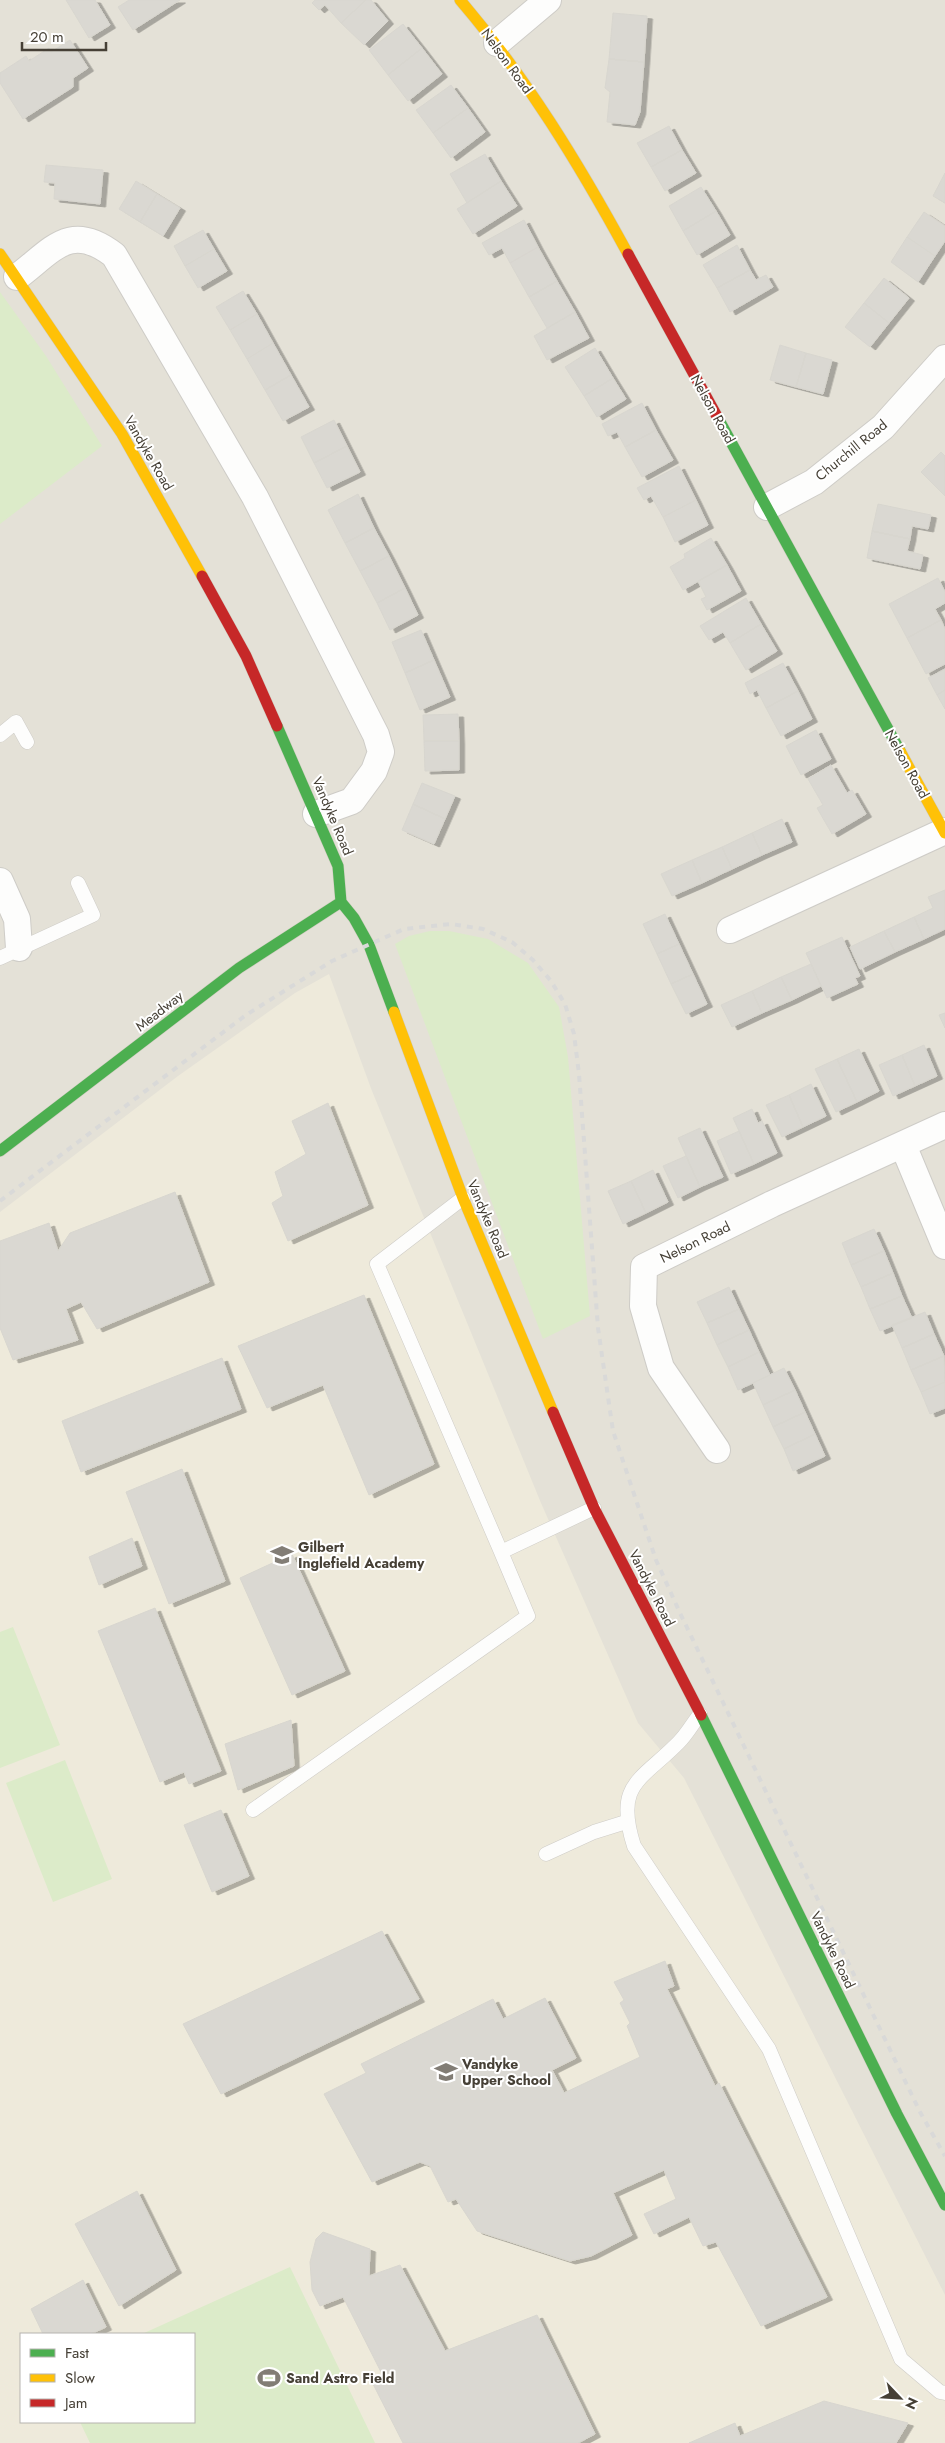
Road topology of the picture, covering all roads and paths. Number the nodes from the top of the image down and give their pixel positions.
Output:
1 (460, 0) edge
2 (548, 0) edge
3 (497, 43) junction
4 (0, 254) edge
5 (17, 278) junction
6 (945, 358) edge
7 (767, 507) junction
8 (0, 735) edge
9 (27, 742) dead end
10 (316, 814) junction
11 (945, 832) edge
12 (0, 881) edge
13 (78, 883) dead end
14 (341, 902) junction
15 (730, 930) dead end
16 (9, 953) edge
17 (945, 1125) edge
18 (903, 1145) junction
19 (0, 1151) edge
20 (462, 1198) junction
21 (945, 1246) edge
22 (717, 1450) dead end
23 (594, 1508) junction
24 (501, 1552) junction
25 (700, 1714) junction
26 (253, 1810) dead end
27 (626, 1822) junction
28 (546, 1854) dead end
29 (945, 2205) edge
30 (945, 2393) edge

1 - 3 street, Nelson Road
2 - 3 street
3 - 7 street, Nelson Road
4 - 5 street, Vandyke Road
5 - 10 street, Vandyke Road
5 - 10 street
6 - 7 street, Churchill Road
7 - 11 street, Nelson Road
8 - 9 lane
10 - 14 street, Vandyke Road
11 - 15 street, Nelson Road
12 - 16 street
13 - 16 lane
14 - 19 street, Meadway
14 - 20 street, Vandyke Road
17 - 18 street, Nelson Road
18 - 21 street
18 - 22 street, Nelson Road
20 - 23 street, Vandyke Road
20 - 24 lane
23 - 24 lane
23 - 25 street, Vandyke Road
24 - 26 lane
25 - 27 lane
25 - 29 street, Vandyke Road
27 - 28 lane
27 - 30 lane

